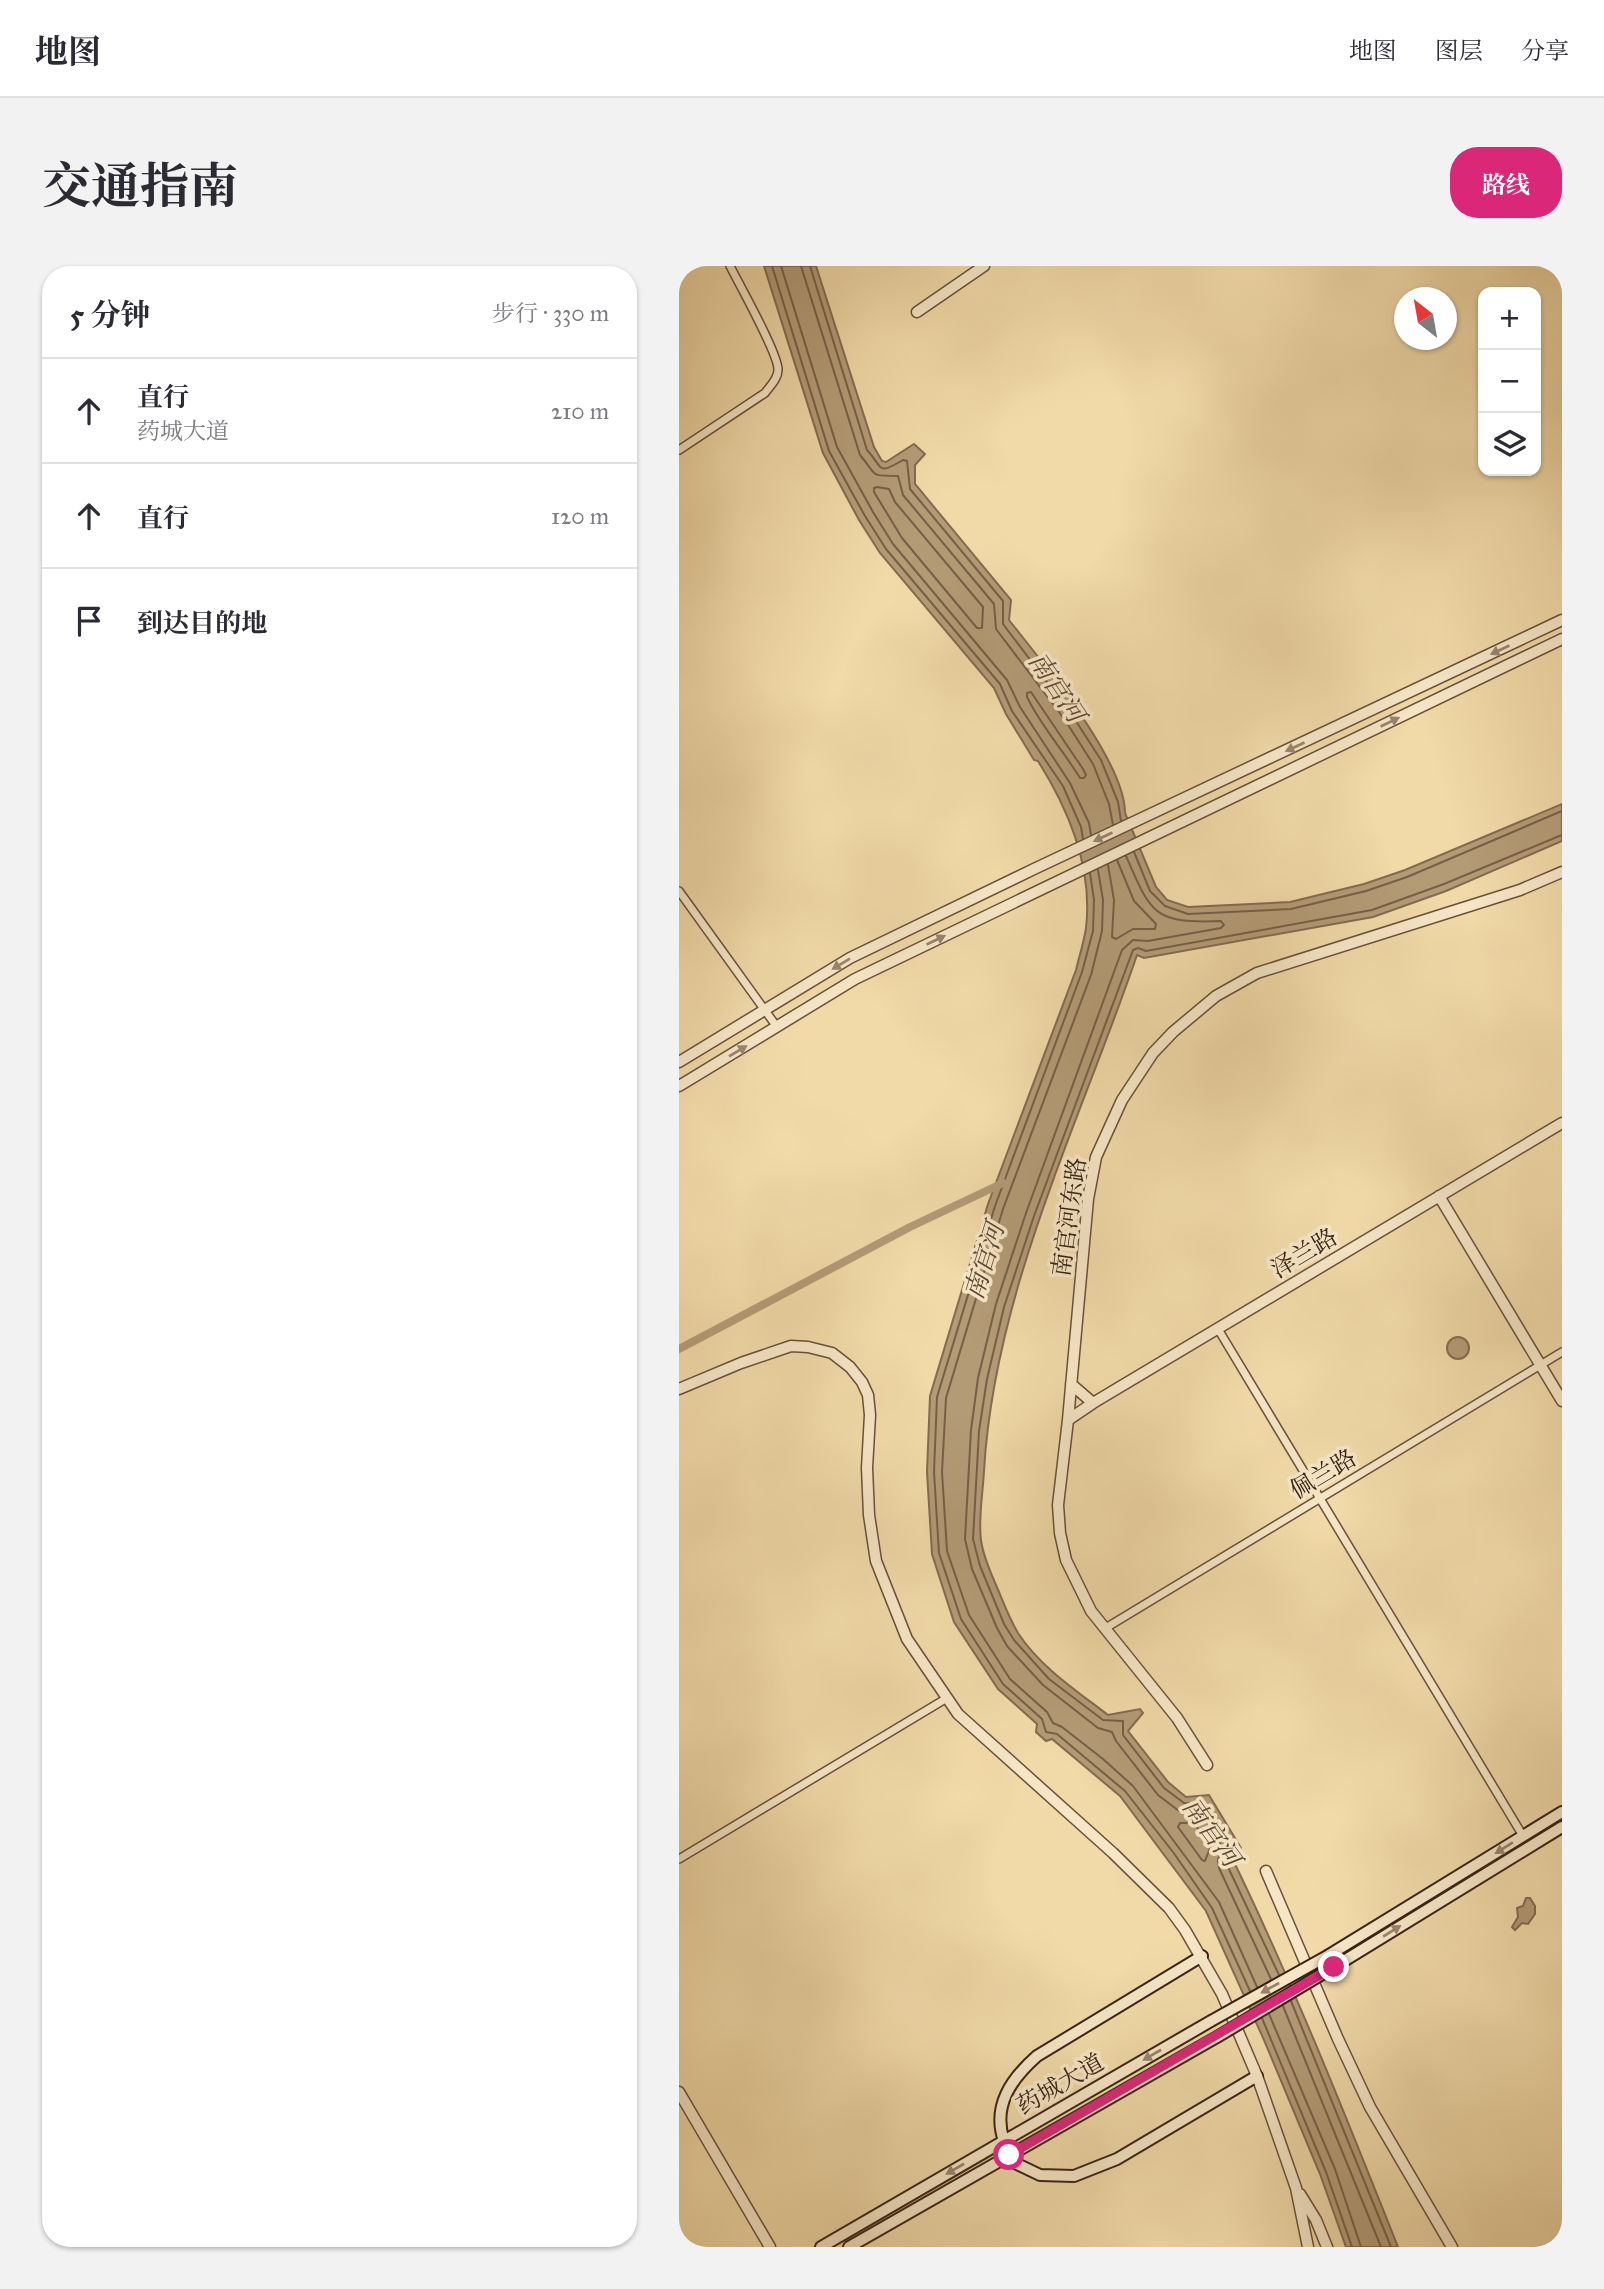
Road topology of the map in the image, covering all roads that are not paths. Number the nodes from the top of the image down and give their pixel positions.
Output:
1 (730, 266) edge
2 (984, 266) edge
3 (917, 312) dead end
4 (679, 450) edge
5 (1562, 620) edge
6 (1562, 639) edge
7 (1562, 872) edge
8 (679, 891) edge
9 (764, 1010) junction
10 (777, 1027) junction
11 (679, 1062) edge
12 (679, 1086) edge
13 (1562, 1123) edge
14 (1439, 1196) junction
15 (1218, 1329) junction
16 (1562, 1352) edge
17 (1540, 1365) junction
18 (1071, 1384) junction
19 (679, 1389) edge
20 (1562, 1401) edge
21 (1093, 1403) junction
22 (1068, 1420) junction
23 (1320, 1498) junction
24 (1104, 1629) junction
25 (947, 1698) junction
26 (1207, 1765) dead end
27 (1562, 1812) edge
28 (1562, 1827) edge
29 (1524, 1836) junction
30 (679, 1859) edge
31 (1266, 1871) dead end
32 (1202, 1956) junction
33 (1257, 2076) junction
34 (679, 2092) edge
35 (1004, 2141) junction
36 (1009, 2155) junction
37 (1296, 2188) junction
38 (770, 2247) edge
39 (821, 2247) edge
40 (849, 2247) edge
41 (1308, 2247) edge
42 (1327, 2247) edge
43 (1452, 2247) edge

1 - 4 street
2 - 3 street
5 -> 9 street
10 -> 6 street
7 - 18 street, 南官河东路
8 - 9 street
9 - 10 street
9 - 11 street
12 -> 10 street
13 - 14 street, 泽兰路
14 - 15 street, 泽兰路
14 - 17 street
15 - 21 street, 泽兰路
15 - 23 street
16 - 17 street, 佩兰路
17 - 20 street
17 - 23 street, 佩兰路
18 - 21 street
18 - 22 street, 南官河东路
19 - 25 street
21 - 22 street, 泽兰路
22 - 24 street, 南官河东路
23 - 24 street, 佩兰路
23 - 29 street
24 - 26 street, 南官河东路
25 - 30 street
25 - 32 street
27 - 29 main road
36 -> 28 main road, 药城大道, bridge
29 -> 35 main road, 药城大道, bridge
31 - 43 street
32 - 33 street
32 - 35 main road
33 - 36 main road
33 - 37 street
34 - 38 street
35 -> 39 main road, 药城大道
36 - 40 main road, 药城大道
37 - 41 street
37 - 42 street

